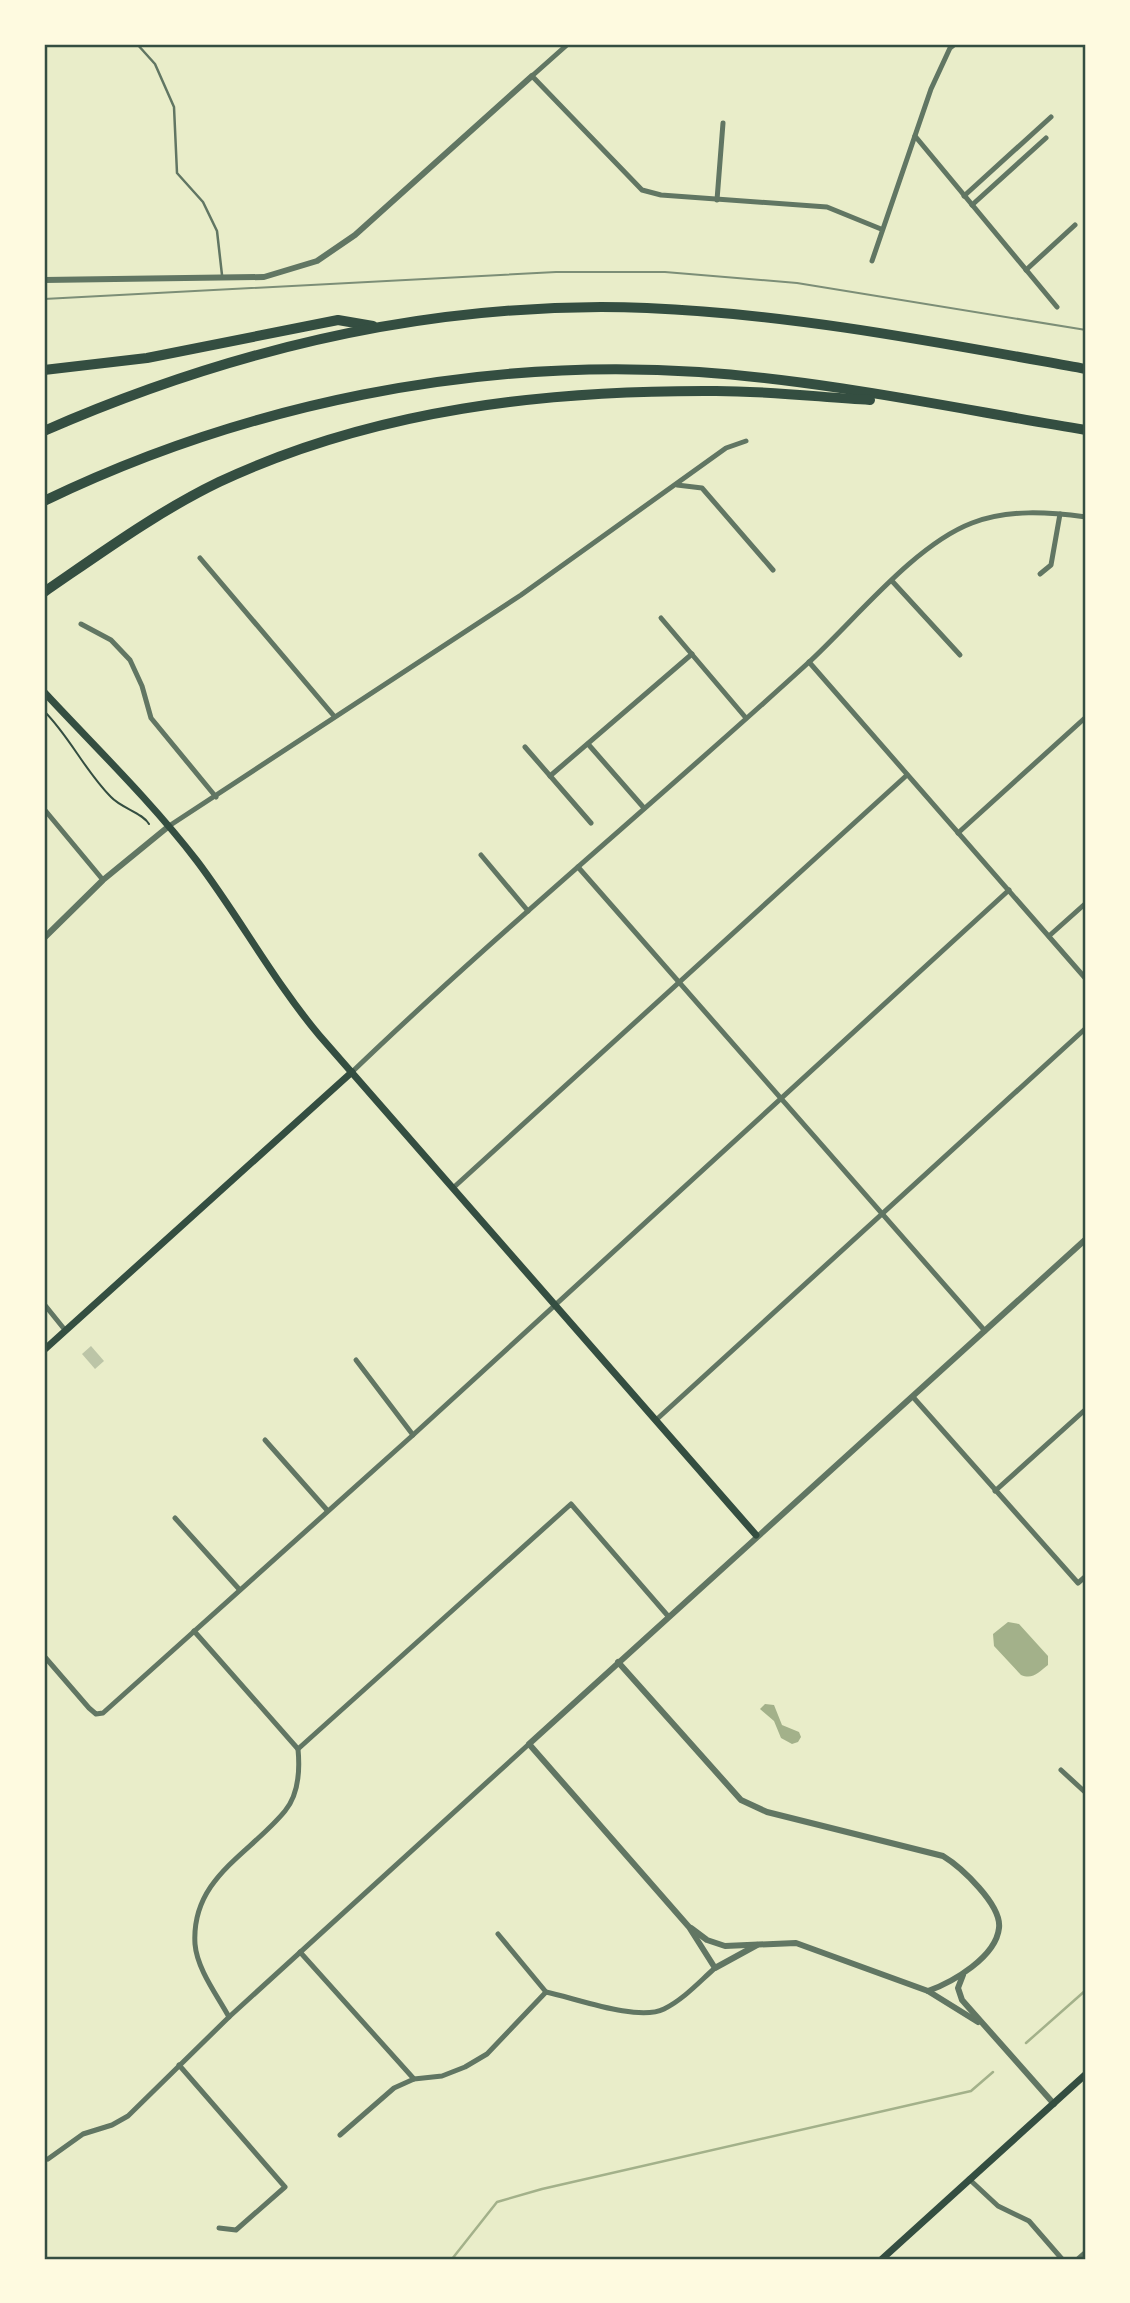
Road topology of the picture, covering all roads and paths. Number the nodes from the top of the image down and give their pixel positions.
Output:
1 (137, 44) edge
2 (568, 44) edge
3 (955, 44) edge
4 (532, 76) junction
5 (1051, 117) dead end
6 (723, 122) dead end
7 (915, 136) junction
8 (1046, 138) dead end
9 (964, 196) junction
10 (718, 200) junction
11 (972, 205) junction
12 (1075, 225) dead end
13 (881, 229) junction
14 (872, 261) dead end
15 (1026, 270) junction
16 (222, 278) junction
17 (44, 280) edge
18 (1057, 307) dead end
19 (381, 327) junction
20 (1086, 369) edge
21 (44, 370) edge
22 (925, 403) junction
23 (1086, 430) edge
24 (44, 431) edge
25 (746, 441) dead end
26 (677, 485) junction
27 (44, 501) edge
28 (1060, 514) junction
29 (1086, 517) edge
30 (200, 558) dead end
31 (773, 570) dead end
32 (1040, 574) dead end
33 (892, 580) junction
34 (44, 592) edge
35 (660, 618) dead end
36 (81, 624) dead end
37 (692, 654) junction
38 (960, 655) dead end
39 (809, 662) junction
40 (44, 692) edge
41 (44, 711) edge
42 (334, 716) junction
43 (1086, 717) edge
44 (746, 718) junction
45 (588, 744) junction
46 (525, 747) dead end
47 (907, 775) junction
48 (550, 776) junction
49 (216, 797) junction
50 (644, 808) junction
51 (44, 809) edge
52 (591, 823) dead end
53 (149, 824) dead end
54 (169, 826) junction
55 (958, 833) junction
56 (481, 855) dead end
57 (578, 867) junction
58 (103, 880) junction
59 (1009, 890) junction
60 (1086, 902) edge
61 (528, 911) junction
62 (1049, 936) junction
63 (44, 938) edge
64 (1086, 979) edge
65 (679, 981) junction
66 (1086, 1028) edge
67 (352, 1072) junction
68 (781, 1097) junction
69 (453, 1188) junction
70 (882, 1213) junction
71 (1086, 1240) edge
72 (44, 1304) edge
73 (554, 1305) junction
74 (65, 1330) junction
75 (985, 1331) junction
76 (44, 1350) edge
77 (356, 1360) dead end
78 (913, 1397) junction
79 (1086, 1409) edge
80 (656, 1420) junction
81 (413, 1435) junction
82 (265, 1440) dead end
83 (995, 1491) junction
84 (327, 1510) junction
85 (176, 1518) dead end
86 (756, 1535) junction
87 (1086, 1576) edge
88 (239, 1589) junction
89 (668, 1616) junction
90 (194, 1631) junction
91 (44, 1656) edge
92 (618, 1662) junction
93 (529, 1744) junction
94 (299, 1749) junction
95 (1061, 1770) dead end
96 (1086, 1793) edge
97 (689, 1927) junction
98 (498, 1934) dead end
99 (757, 1945) junction
100 (300, 1952) junction
101 (716, 1968) junction
102 (963, 1975) junction
103 (928, 1991) junction
104 (547, 1992) junction
105 (229, 2017) junction
106 (978, 2022) junction
107 (179, 2065) junction
108 (1086, 2074) edge
109 (414, 2079) junction
110 (1054, 2104) junction
111 (341, 2135) dead end
112 (48, 2159) dead end
113 (969, 2179) junction
114 (219, 2228) dead end
115 (1086, 2252) edge
116 (882, 2259) edge
117 (1062, 2259) edge
118 (1078, 2259) edge

1 - 16 lane
2 - 4 street
3 - 7 street
4 - 10 street
4 - 16 street
5 - 9 street
6 - 10 street
7 - 9 street
7 - 13 street
8 - 11 street
9 - 11 street
10 - 13 street
11 - 15 street
12 - 15 street
13 - 14 street
15 - 18 street
16 - 17 street
19 - 20 highway
19 - 21 highway
19 - 24 highway
22 - 23 highway
22 - 27 highway
22 - 34 highway
25 - 26 street
26 - 31 street
26 - 42 street
28 - 29 street
28 - 32 street
28 - 33 street
30 - 42 street
33 - 38 street
33 - 39 street
35 - 37 street
36 - 49 street
37 - 44 street
37 - 45 street
39 - 44 street
39 - 47 street
40 - 54 main road
41 - 53 path
42 - 49 street
43 - 55 street
44 - 50 street
45 - 48 street
45 - 50 street
46 - 48 street
47 - 55 street
47 - 65 street
48 - 52 street
49 - 54 street
50 - 57 street
51 - 58 street
54 - 58 street
54 - 67 main road
55 - 59 street
56 - 61 street
57 - 61 street
57 - 65 street
58 - 63 street
59 - 62 street
59 - 68 street
60 - 62 street
61 - 67 street
62 - 64 street
65 - 68 street
65 - 69 street
66 - 70 street
67 - 69 main road
67 - 74 main road
68 - 70 street
68 - 73 street
69 - 73 main road
70 - 75 street
70 - 80 street
71 - 75 street
72 - 74 street
73 - 80 main road
73 - 81 street
74 - 76 main road
75 - 78 street
77 - 81 street
78 - 83 street
78 - 86 street
79 - 83 street
80 - 86 main road
81 - 84 street
82 - 84 street
83 - 87 street
84 - 88 street
85 - 88 street
86 - 89 street
88 - 90 street
89 - 92 street
89 - 94 street
90 - 91 street
90 - 94 street
92 - 93 street
92 - 102 street
93 - 97 street
93 - 100 street
94 - 105 street
95 - 96 street
97 - 99 street
97 - 101 street
98 - 104 street
99 - 101 street
99 - 103 street
100 - 105 street
100 - 109 street
101 - 104 street
102 - 103 street
102 - 106 street
103 - 106 street
104 - 109 street
105 - 107 street
106 - 110 street
107 - 112 street
107 - 114 street
108 - 110 main road
109 - 111 street
110 - 113 main road
113 - 116 main road
113 - 117 street
115 - 118 street

